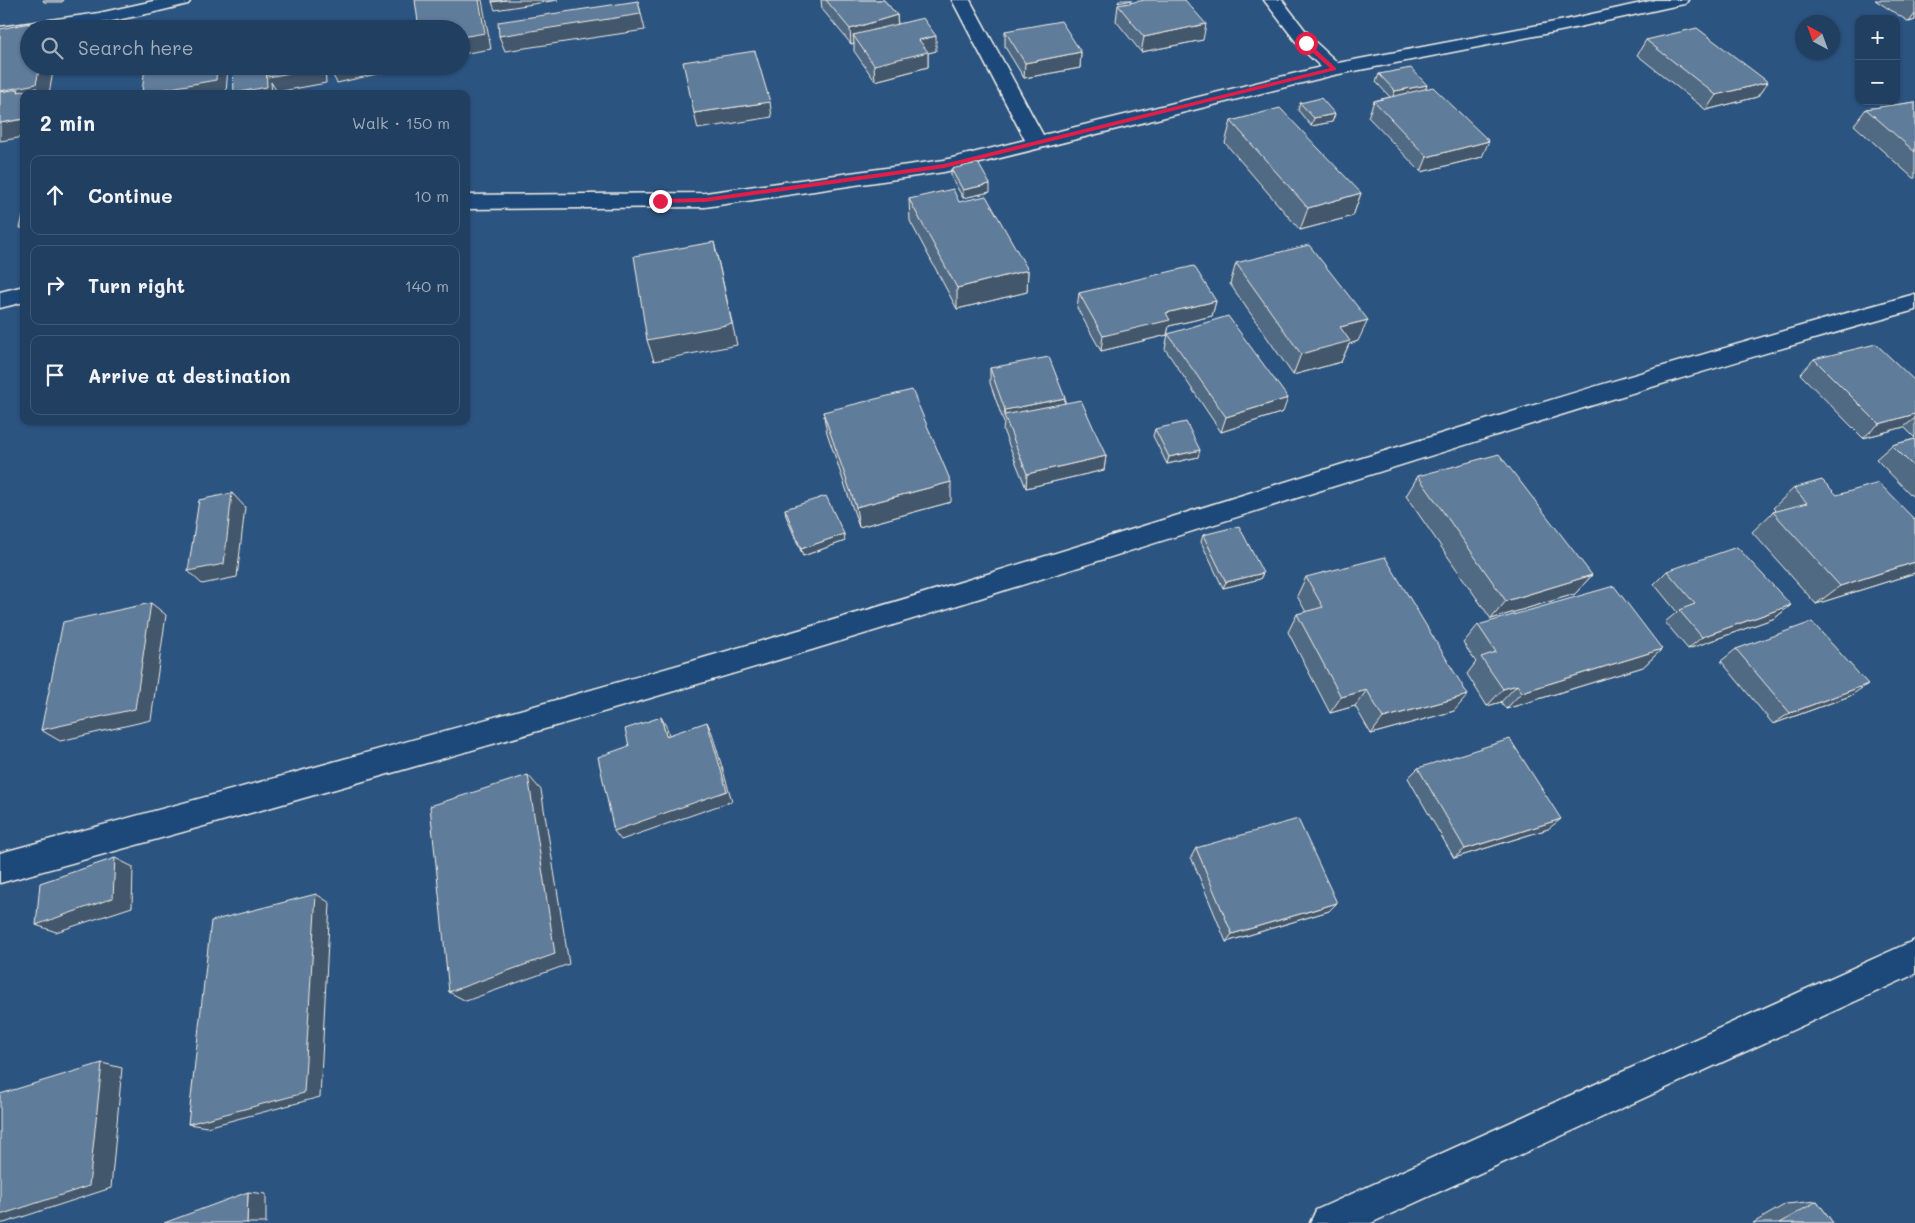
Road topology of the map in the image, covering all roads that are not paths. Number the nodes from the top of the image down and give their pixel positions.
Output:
1 (182, 0) edge
2 (961, 0) edge
3 (1272, 0) edge
4 (1679, 0) edge
5 (85, 20) edge
6 (20, 29) edge
7 (0, 32) edge
8 (1334, 69) junction
9 (1037, 143) junction
10 (470, 202) edge
11 (20, 295) edge
12 (0, 300) edge
13 (1915, 302) edge
14 (0, 868) edge
15 (1915, 958) edge
16 (1329, 1223) edge

1 - 5 street
2 - 9 street
3 - 8 street
4 - 8 street
6 - 7 street
8 - 9 street
9 - 10 street
11 - 12 street
13 - 14 street
15 - 16 street

